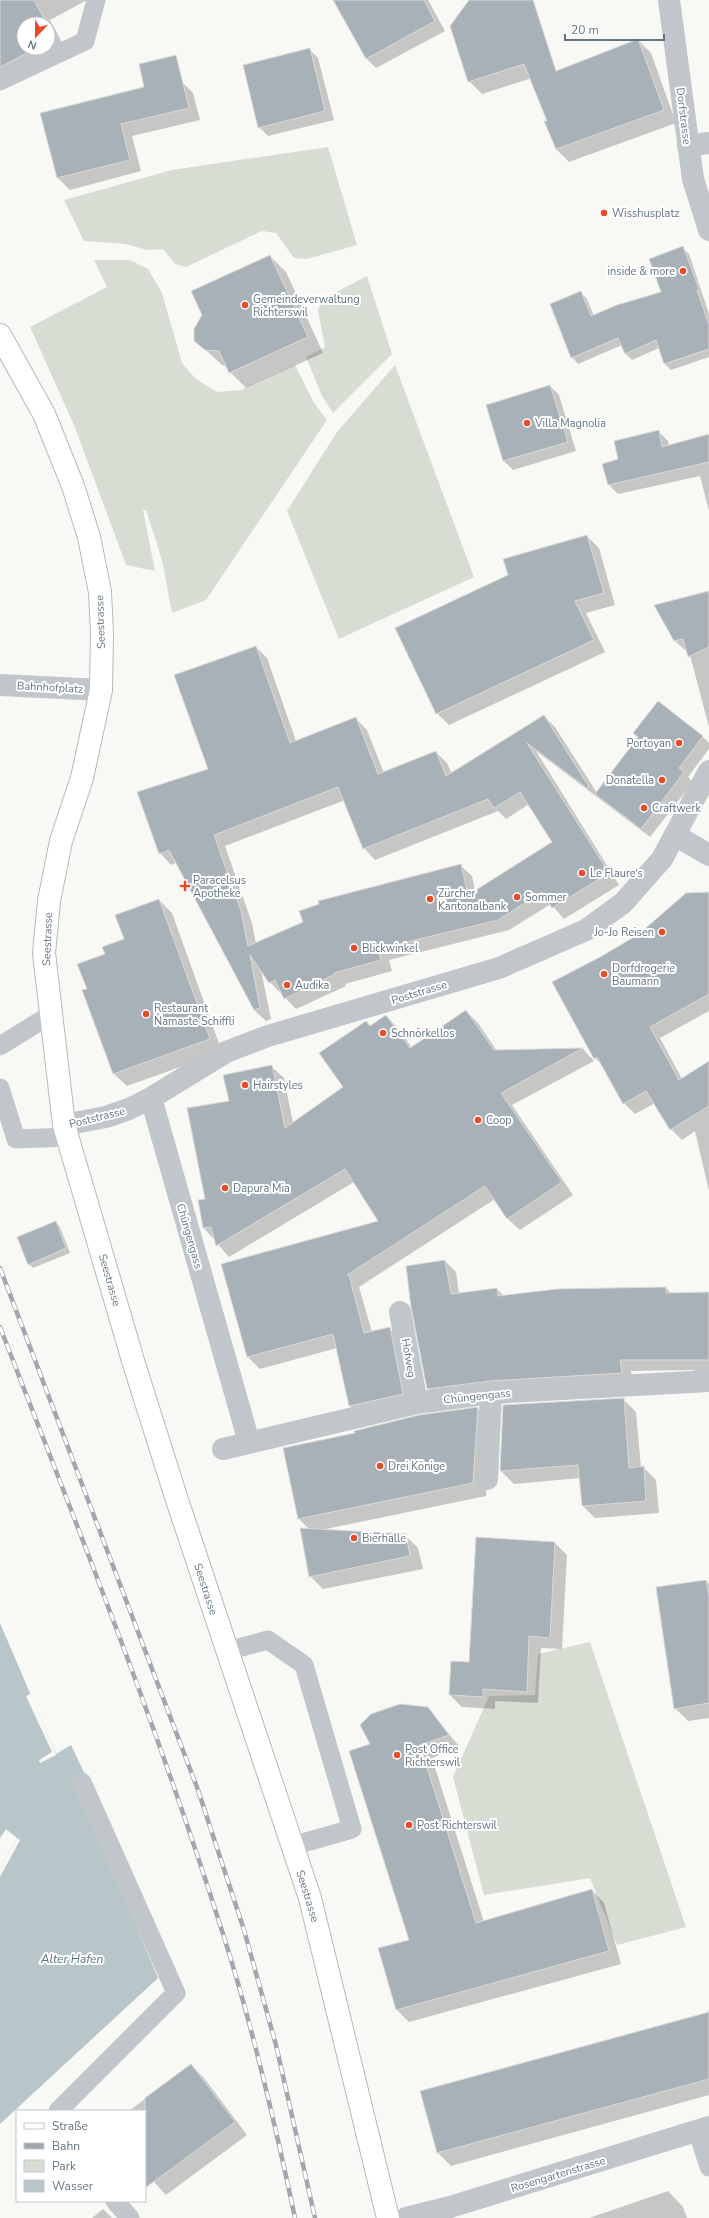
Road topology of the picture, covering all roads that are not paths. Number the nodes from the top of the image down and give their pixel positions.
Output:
1 (96, 0) edge
2 (669, 0) edge
3 (0, 81) edge
4 (709, 143) edge
5 (688, 146) junction
6 (709, 230) edge
7 (0, 335) edge
8 (0, 685) edge
9 (100, 690) junction
10 (709, 771) edge
11 (675, 835) junction
12 (709, 855) edge
13 (50, 1015) junction
14 (0, 1046) edge
15 (0, 1088) edge
16 (151, 1098) junction
17 (66, 1131) junction
18 (400, 1312) dead end
19 (709, 1382) edge
20 (491, 1393) junction
21 (417, 1403) junction
22 (249, 1442) junction
23 (222, 1449) dead end
24 (487, 1479) dead end
25 (227, 1651) junction
26 (82, 1782) dead end
27 (292, 1846) junction
28 (59, 2110) edge
29 (703, 2129) edge
30 (709, 2167) edge
31 (116, 2202) edge
32 (130, 2218) edge
33 (388, 2218) edge
34 (406, 2218) edge

1 - 3 lane
2 - 5 street, Dorfstrasse
4 - 5 street
5 - 6 street, Dorfstrasse
7 - 9 main road, Seestrasse
8 - 9 street, Bahnhofplatz
9 - 13 main road, Seestrasse
10 - 11 street, Poststrasse
11 - 12 street
11 - 16 street, Poststrasse
13 - 14 lane
13 - 17 main road, Seestrasse
15 - 17 lane
16 - 17 street, Poststrasse
16 - 22 street, Chüngengass
17 - 25 main road, Seestrasse
18 - 21 street, Hofweg
19 - 20 street, Chüngengass
20 - 21 street, Chüngengass
20 - 24 street
21 - 22 street, Chüngengass
22 - 23 street, Chüngengass
25 - 27 main road, Seestrasse
25 - 27 lane
26 - 28 lane
27 - 33 main road, Seestrasse
29 - 30 lane
29 - 34 street, Rosengartenstrasse
31 - 32 lane

